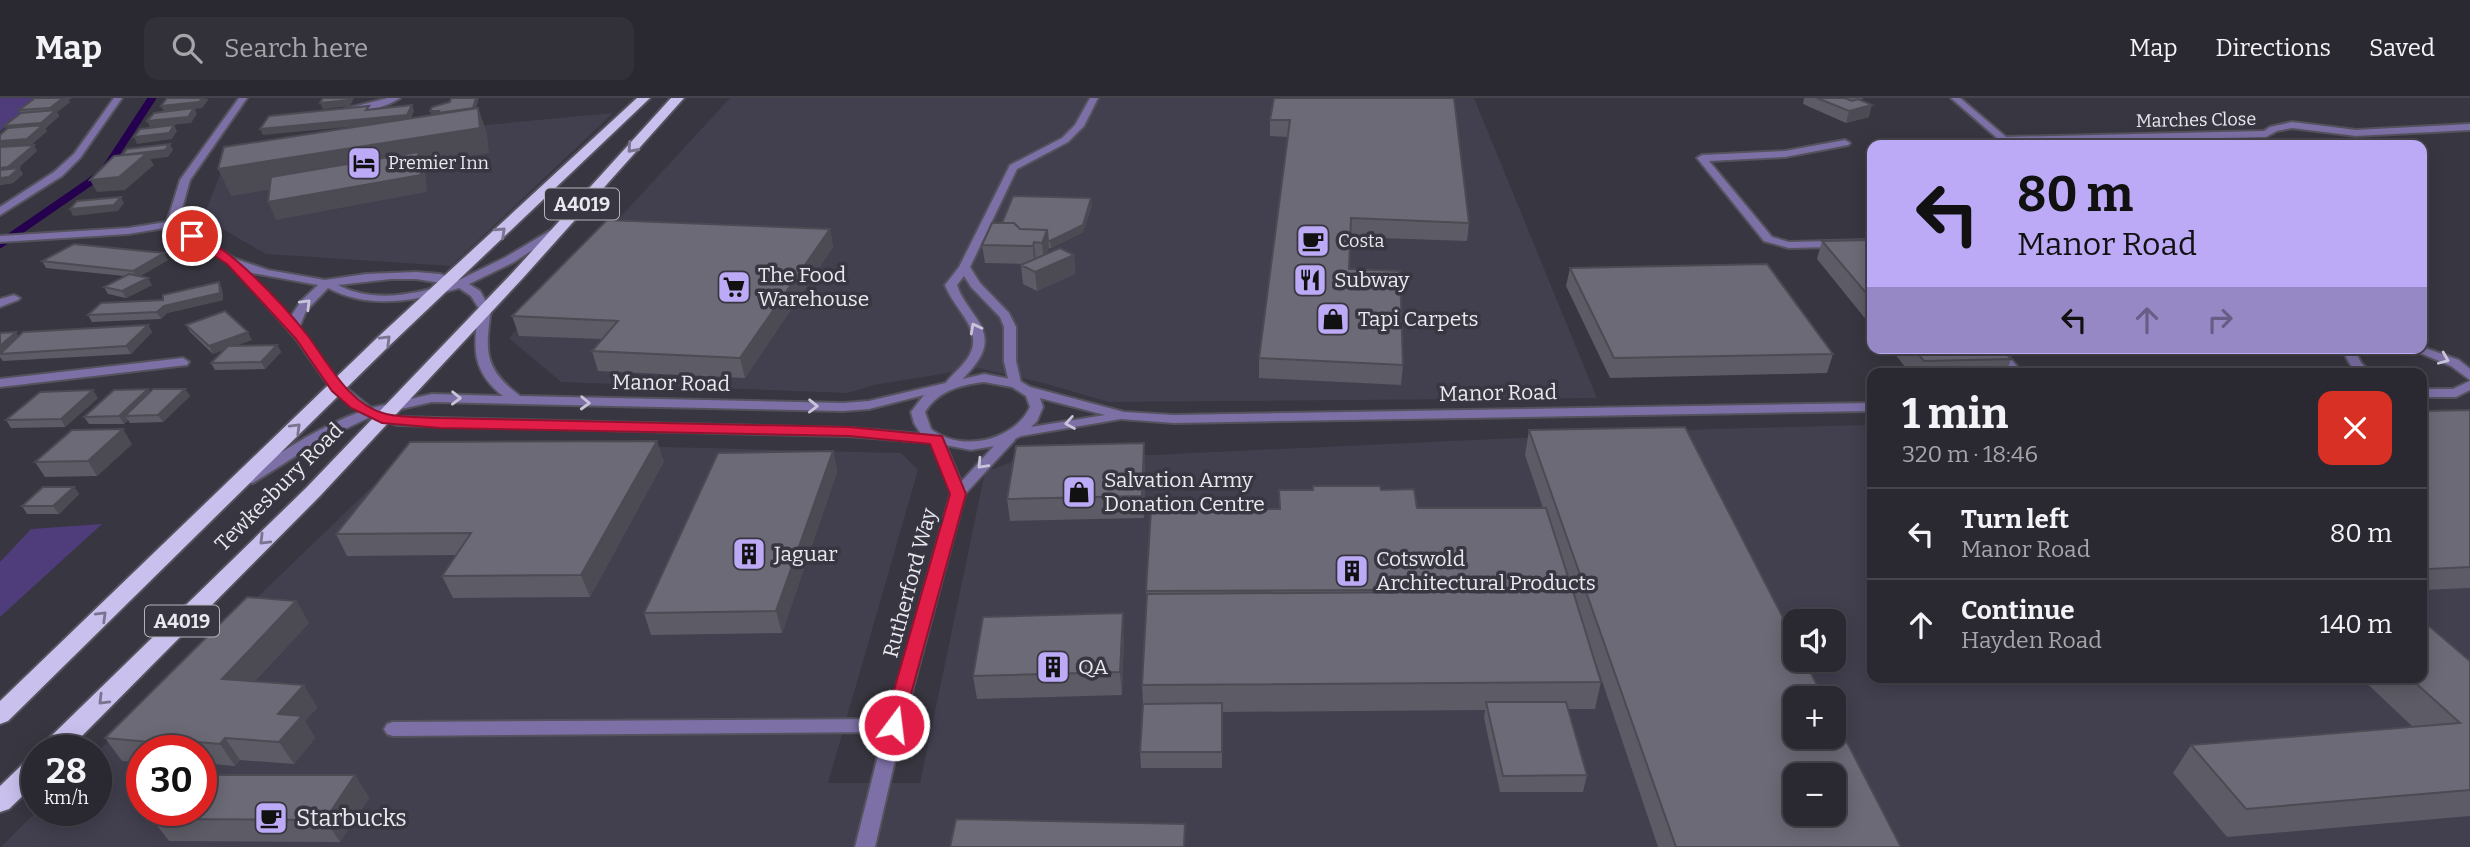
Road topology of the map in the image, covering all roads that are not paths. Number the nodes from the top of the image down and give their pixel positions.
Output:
1 (118, 98) edge
2 (243, 98) edge
3 (396, 98) edge
4 (644, 98) edge
5 (678, 98) edge
6 (1094, 98) edge
7 (1955, 98) edge
8 (340, 111) edge
9 (2470, 127) edge
10 (2005, 140) edge
11 (2072, 140) edge
12 (1845, 143) dead end
13 (0, 212) edge
14 (172, 224) junction
15 (561, 228) junction
16 (0, 239) edge
17 (1867, 243) edge
18 (232, 262) junction
19 (964, 267) junction
20 (327, 283) junction
21 (451, 283) junction
22 (14, 298) dead end
23 (0, 303) edge
24 (485, 310) junction
25 (293, 330) junction
26 (2427, 353) edge
27 (2000, 354) edge
28 (2352, 354) edge
29 (183, 362) dead end
30 (2012, 368) edge
31 (2360, 368) edge
32 (2470, 376) edge
33 (0, 383) edge
34 (1015, 383) junction
35 (948, 385) junction
36 (2470, 385) edge
37 (337, 387) junction
38 (1030, 391) junction
39 (2427, 393) edge
40 (517, 400) junction
41 (1867, 407) edge
42 (382, 412) junction
43 (1124, 416) junction
44 (1013, 435) junction
45 (936, 439) junction
46 (229, 493) junction
47 (958, 494) junction
48 (0, 715) edge
49 (894, 725) junction
50 (393, 729) dead end
51 (68, 735) edge
52 (21, 782) edge
53 (0, 802) edge
54 (865, 847) edge

1 - 13 street
2 - 14 street
3 - 8 street
21 -> 4 highway, Tewkesbury Road / A4019
5 -> 15 highway, Tewkesbury Road / A4019
6 - 19 street
7 - 10 street
9 - 11 street, Marches Close
12 - 17 street
14 - 16 street
14 - 18 street
15 - 21 street
15 - 24 highway, Tewkesbury Road / A4019
18 - 20 street
18 - 25 street
19 - 34 street
35 -> 19 street
20 - 21 street
20 - 21 street
25 -> 20 street
21 - 24 street
37 -> 21 highway, Tewkesbury Road / A4019
22 - 23 street
24 - 40 street
24 - 42 highway, Tewkesbury Road / A4019
25 - 37 street
26 -> 32 street
27 - 30 street
28 - 31 street
29 - 33 street
34 - 35 street, Manor Road
34 - 38 street, Manor Road
40 -> 35 street, Manor Road
35 - 45 street, Rutherford Way
36 - 39 street
37 - 42 street
46 -> 37 highway, Tewkesbury Road / A4019
38 - 43 street, Manor Road
38 - 44 street, Rutherford Way
42 -> 40 street, Manor Road
41 - 43 street, Manor Road
42 - 45 street
42 - 46 street
42 -> 51 highway, Tewkesbury Road / A4019
43 -> 44 street, Manor Road
44 - 45 street, Manor Road
44 -> 47 street, Rutherford Way
45 - 47 street, Rutherford Way
48 -> 46 highway, Tewkesbury Road / A4019
47 - 49 street, Rutherford Way
49 - 50 street
49 - 54 street, Rutherford Way
52 - 53 highway

